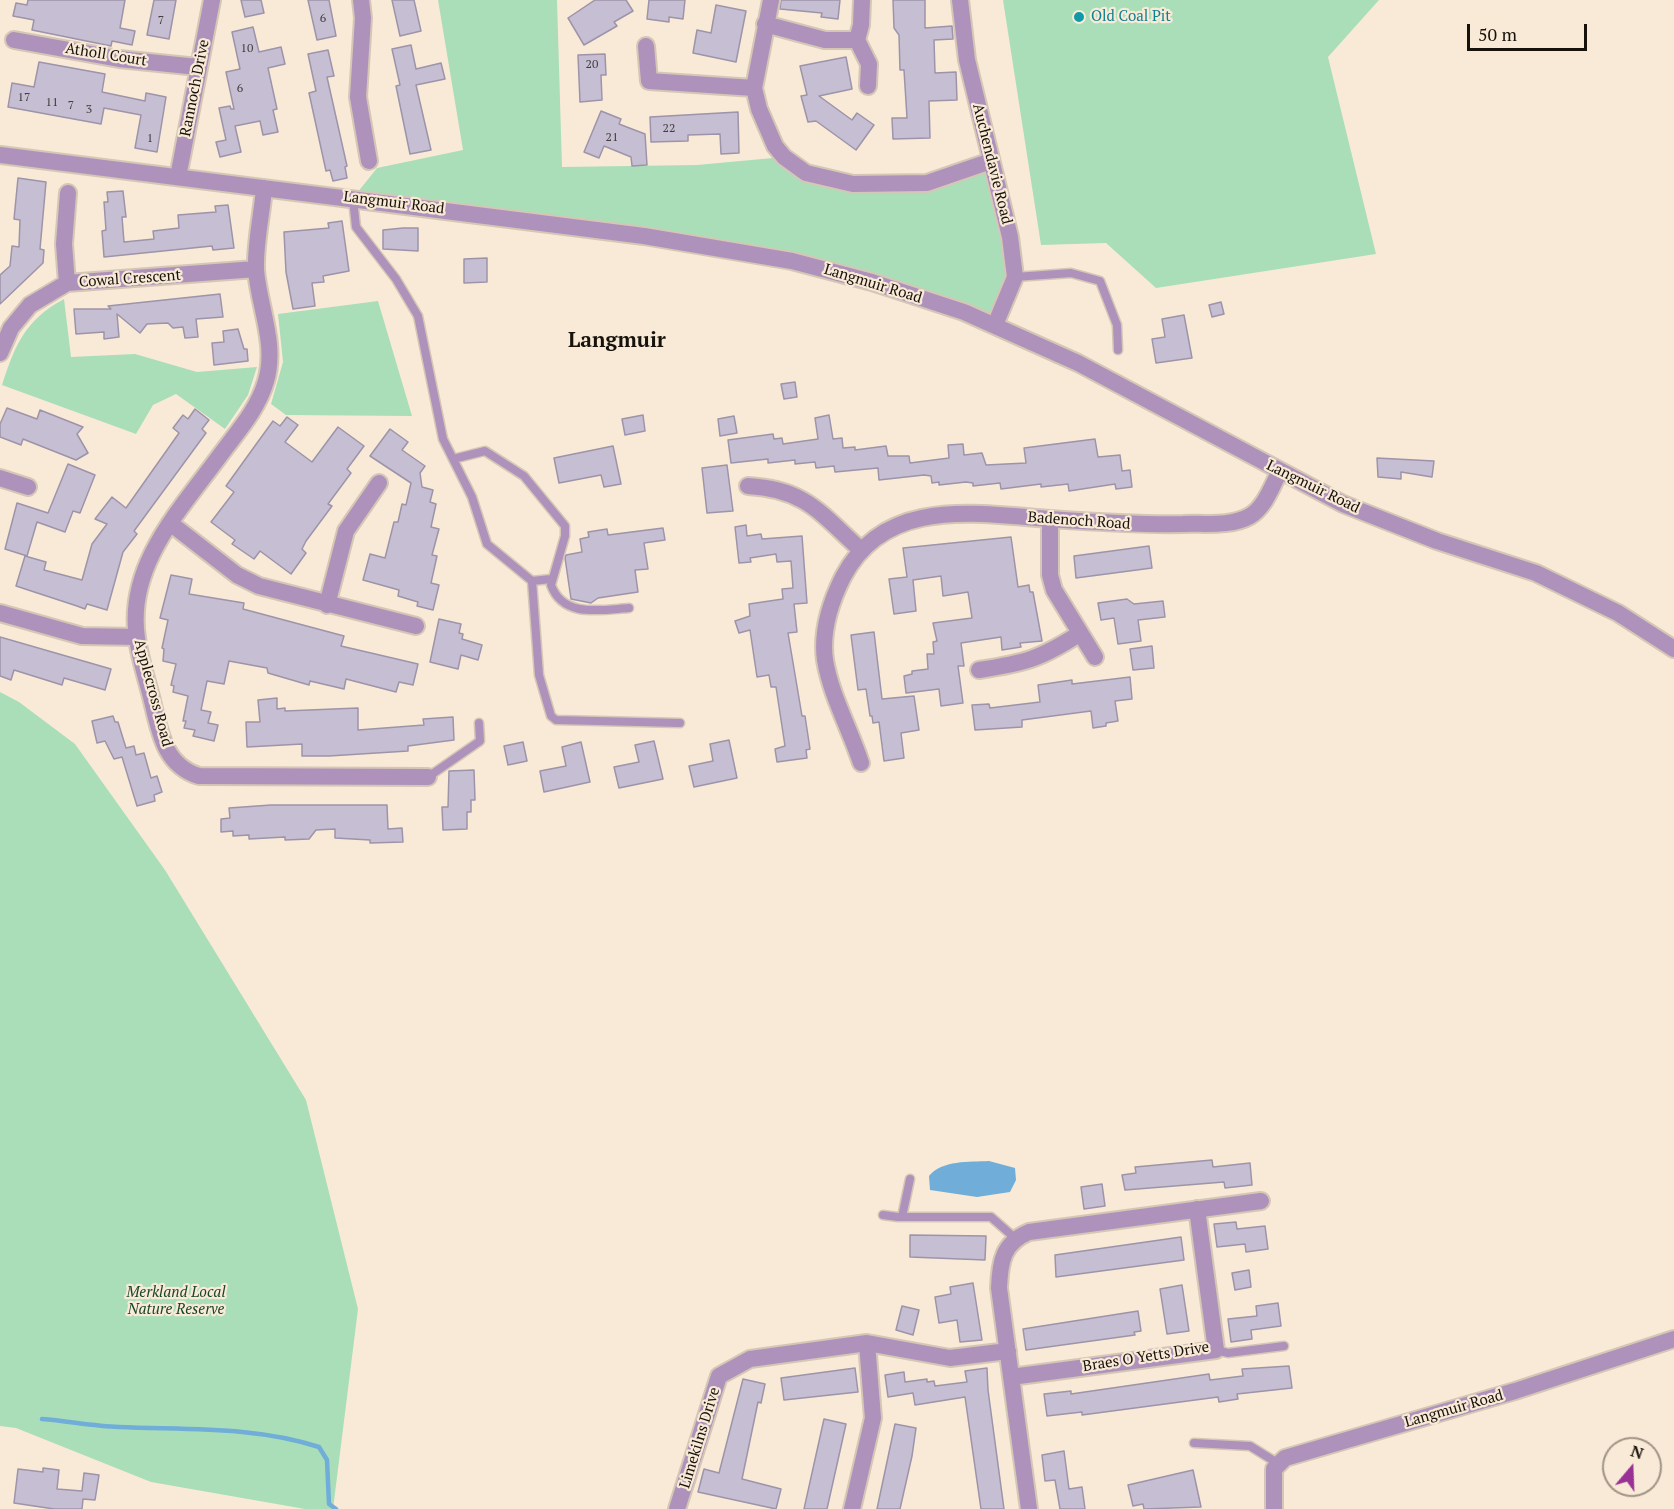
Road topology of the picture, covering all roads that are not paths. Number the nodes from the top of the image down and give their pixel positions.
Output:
1 (212, 0) edge
2 (361, 0) edge
3 (771, 0) edge
4 (862, 0) edge
5 (960, 0) edge
6 (765, 24) junction
7 (14, 40) dead end
8 (857, 40) junction
9 (646, 46) dead end
10 (198, 67) junction
11 (868, 86) dead end
12 (754, 88) junction
13 (0, 155) edge
14 (369, 161) dead end
15 (991, 161) junction
16 (178, 177) junction
17 (264, 188) junction
18 (68, 193) dead end
19 (353, 198) junction
20 (256, 269) junction
21 (1015, 277) junction
22 (67, 284) junction
23 (995, 325) junction
24 (1118, 350) dead end
25 (0, 353) edge
26 (453, 459) junction
27 (1280, 471) junction
28 (0, 478) edge
29 (379, 483) dead end
30 (748, 486) dead end
31 (28, 488) dead end
32 (1050, 519) junction
33 (170, 523) junction
34 (861, 550) junction
35 (551, 579) junction
36 (532, 581) junction
37 (327, 605) junction
38 (629, 608) dead end
39 (0, 613) edge
40 (416, 626) dead end
41 (1079, 634) junction
42 (137, 637) junction
43 (1674, 649) edge
44 (1095, 657) dead end
45 (979, 670) dead end
46 (479, 723) dead end
47 (680, 723) dead end
48 (861, 763) dead end
49 (428, 777) joint
50 (910, 1179) dead end
51 (1262, 1201) dead end
52 (1197, 1209) junction
53 (883, 1215) dead end
54 (902, 1217) junction
55 (1016, 1239) junction
56 (1674, 1339) edge
57 (867, 1342) junction
58 (1284, 1346) dead end
59 (1216, 1350) junction
60 (1008, 1352) junction
61 (1011, 1377) junction
62 (1194, 1443) dead end
63 (1279, 1464) junction
64 (678, 1509) edge
65 (852, 1509) edge
66 (1029, 1509) edge
67 (1274, 1509) edge

1 - 10 street, Rannoch Drive
2 - 14 street
3 - 6 street
4 - 8 street
5 - 15 street, Auchendavie Road
6 - 8 street
6 - 12 street
7 - 10 street, Atholl Court
8 - 11 street
9 - 12 street
10 - 16 street, Rannoch Drive
12 - 15 street
13 - 16 street, Langmuir Road
15 - 21 street, Auchendavie Road
16 - 17 street, Langmuir Road
17 - 19 street, Langmuir Road
17 - 20 street, Applecross Road
18 - 22 street
19 - 23 street, Langmuir Road
19 - 26 lane
20 - 22 street, Cowal Crescent
20 - 33 street, Applecross Road
21 - 23 street, Auchendavie Road
21 - 24 lane
22 - 25 street, Cowal Crescent
23 - 27 street, Langmuir Road
26 - 35 lane
26 - 36 lane
27 - 32 street, Badenoch Road
27 - 43 street, Langmuir Road
28 - 31 street
29 - 37 street
30 - 34 street
32 - 34 street, Badenoch Road
32 - 41 street
33 - 37 street
33 - 42 street, Applecross Road
34 - 48 street, Badenoch Road
35 - 36 lane
35 - 38 lane
36 - 47 lane
37 - 40 street
39 - 42 street
41 - 44 street
41 - 45 street
42 - 49 street, Applecross Road
46 - 49 lane
50 - 54 lane
51 - 52 street
52 - 55 street
52 - 59 street, Braes O Yetts Drive
53 - 54 lane
54 - 55 lane
55 - 60 street
56 - 63 street, Langmuir Road
57 - 60 street, Limekilns Drive
57 - 64 street, Limekilns Drive
57 - 65 street
58 - 59 lane
59 - 61 street, Braes O Yetts Drive
60 - 61 street
61 - 66 street
62 - 63 lane
63 - 67 street

